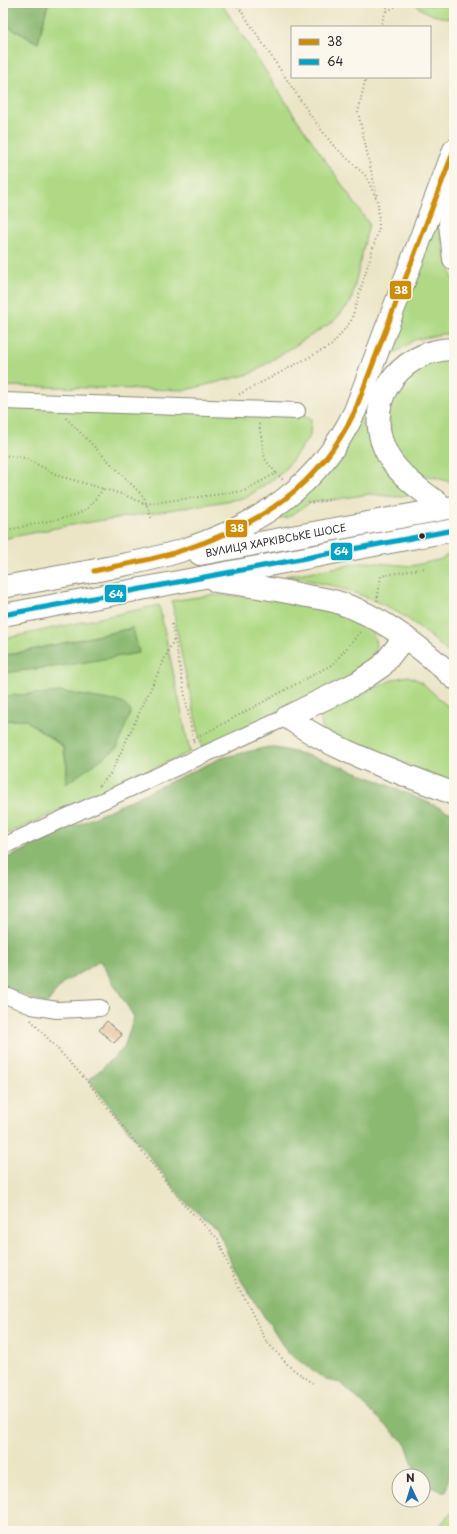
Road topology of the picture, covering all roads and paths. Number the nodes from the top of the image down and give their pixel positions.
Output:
1 (236, 3) edge
2 (389, 3) edge
3 (402, 3) edge
4 (420, 3) edge
5 (454, 7) edge
6 (387, 11) junction
7 (380, 26) edge
8 (366, 78) edge
9 (454, 150) edge
10 (454, 180) edge
11 (378, 202) junction
12 (454, 259) edge
13 (454, 350) edge
14 (3, 400) edge
15 (52, 402) junction
16 (212, 408) junction
17 (245, 410) junction
18 (297, 411) dead end
19 (3, 455) edge
20 (276, 473) junction
21 (287, 485) dead end
22 (104, 488) junction
23 (336, 499) dead end
24 (304, 500) dead end
25 (146, 504) junction
26 (449, 508) edge
27 (152, 520) dead end
28 (454, 530) edge
29 (3, 531) edge
30 (425, 568) dead end
31 (94, 571) junction
32 (191, 579) junction
33 (3, 586) edge
34 (377, 602) dead end
35 (3, 615) edge
36 (172, 624) dead end
37 (366, 625) dead end
38 (405, 637) junction
39 (174, 639) junction
40 (454, 678) edge
41 (287, 717) junction
42 (193, 740) junction
43 (197, 758) junction
44 (97, 788) dead end
45 (454, 794) edge
46 (3, 846) edge
47 (3, 994) edge
48 (26, 1003) junction
49 (100, 1008) dead end
50 (313, 1383) dead end

1 - 11 path
2 - 6 path
3 - 6 path
4 - 5 path
6 - 7 path
8 - 11 path
9 - 31 highway
10 - 12 highway
11 - 16 path
13 - 26 highway
14 - 15 street
15 - 16 street
15 - 25 path
16 - 17 street
17 - 18 street
17 - 20 path
19 - 22 path
20 - 21 path
20 - 25 path
22 - 25 path
22 - 29 path
23 - 24 path
25 - 27 path
26 - 31 highway, ВУЛИЦЯ ХАРКІВСЬКЕ ШОСЕ
28 - 32 highway
30 - 34 path
31 - 33 highway, ВУЛИЦЯ ХАРКІВСЬКЕ ШОСЕ
32 - 35 highway
32 - 38 highway
36 - 39 path
37 - 42 path
38 - 40 highway
38 - 41 highway
39 - 42 path
39 - 44 path
41 - 43 street
41 - 45 highway
42 - 43 path
43 - 46 street
47 - 48 street
48 - 49 street
48 - 50 path

